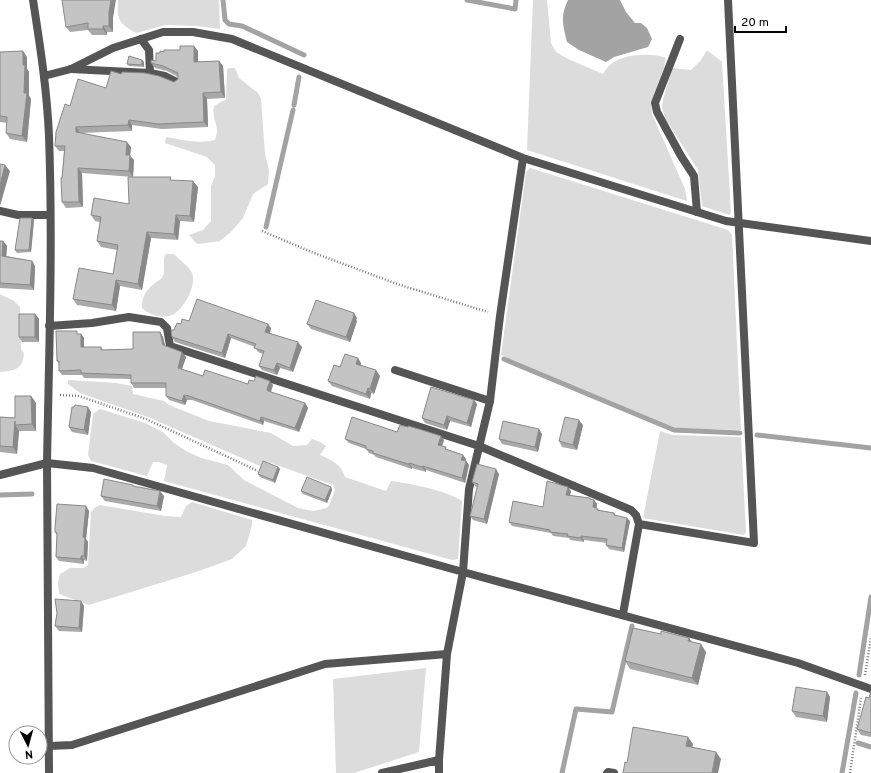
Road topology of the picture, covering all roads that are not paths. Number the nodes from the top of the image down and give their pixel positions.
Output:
1 (33, 0) edge
2 (728, 0) edge
3 (141, 39) junction
4 (680, 39) dead end
5 (71, 69) junction
6 (150, 73) junction
7 (44, 76) junction
8 (177, 82) edge
9 (523, 158) junction
10 (0, 211) edge
11 (696, 212) junction
12 (50, 215) junction
13 (739, 223) junction
14 (871, 241) edge
15 (49, 326) junction
16 (395, 370) dead end
17 (490, 401) junction
18 (479, 446) junction
19 (47, 463) junction
20 (0, 475) edge
21 (639, 524) junction
22 (462, 572) junction
23 (623, 614) junction
24 (447, 654) junction
25 (867, 688) edge
26 (49, 746) junction
27 (439, 760) junction
28 (49, 773) edge
29 (382, 773) edge
30 (439, 773) edge
31 (607, 773) edge
32 (614, 773) edge

1 - 7 street
2 - 13 street
3 - 5 street
3 - 6 street
3 - 9 street
4 - 11 street
5 - 6 street
5 - 7 street
6 - 8 street
7 - 12 street
9 - 11 street
9 - 17 street
10 - 12 street
11 - 13 street
12 - 15 street
13 - 14 street
13 - 21 street
15 - 18 street
15 - 19 street
16 - 17 street
17 - 18 street
18 - 21 street
18 - 22 street
19 - 20 street
19 - 22 street
19 - 26 street
21 - 23 street
22 - 23 street
22 - 24 street
23 - 25 street
24 - 26 street
24 - 27 street
26 - 28 street
27 - 29 street
27 - 30 street
31 - 32 street

